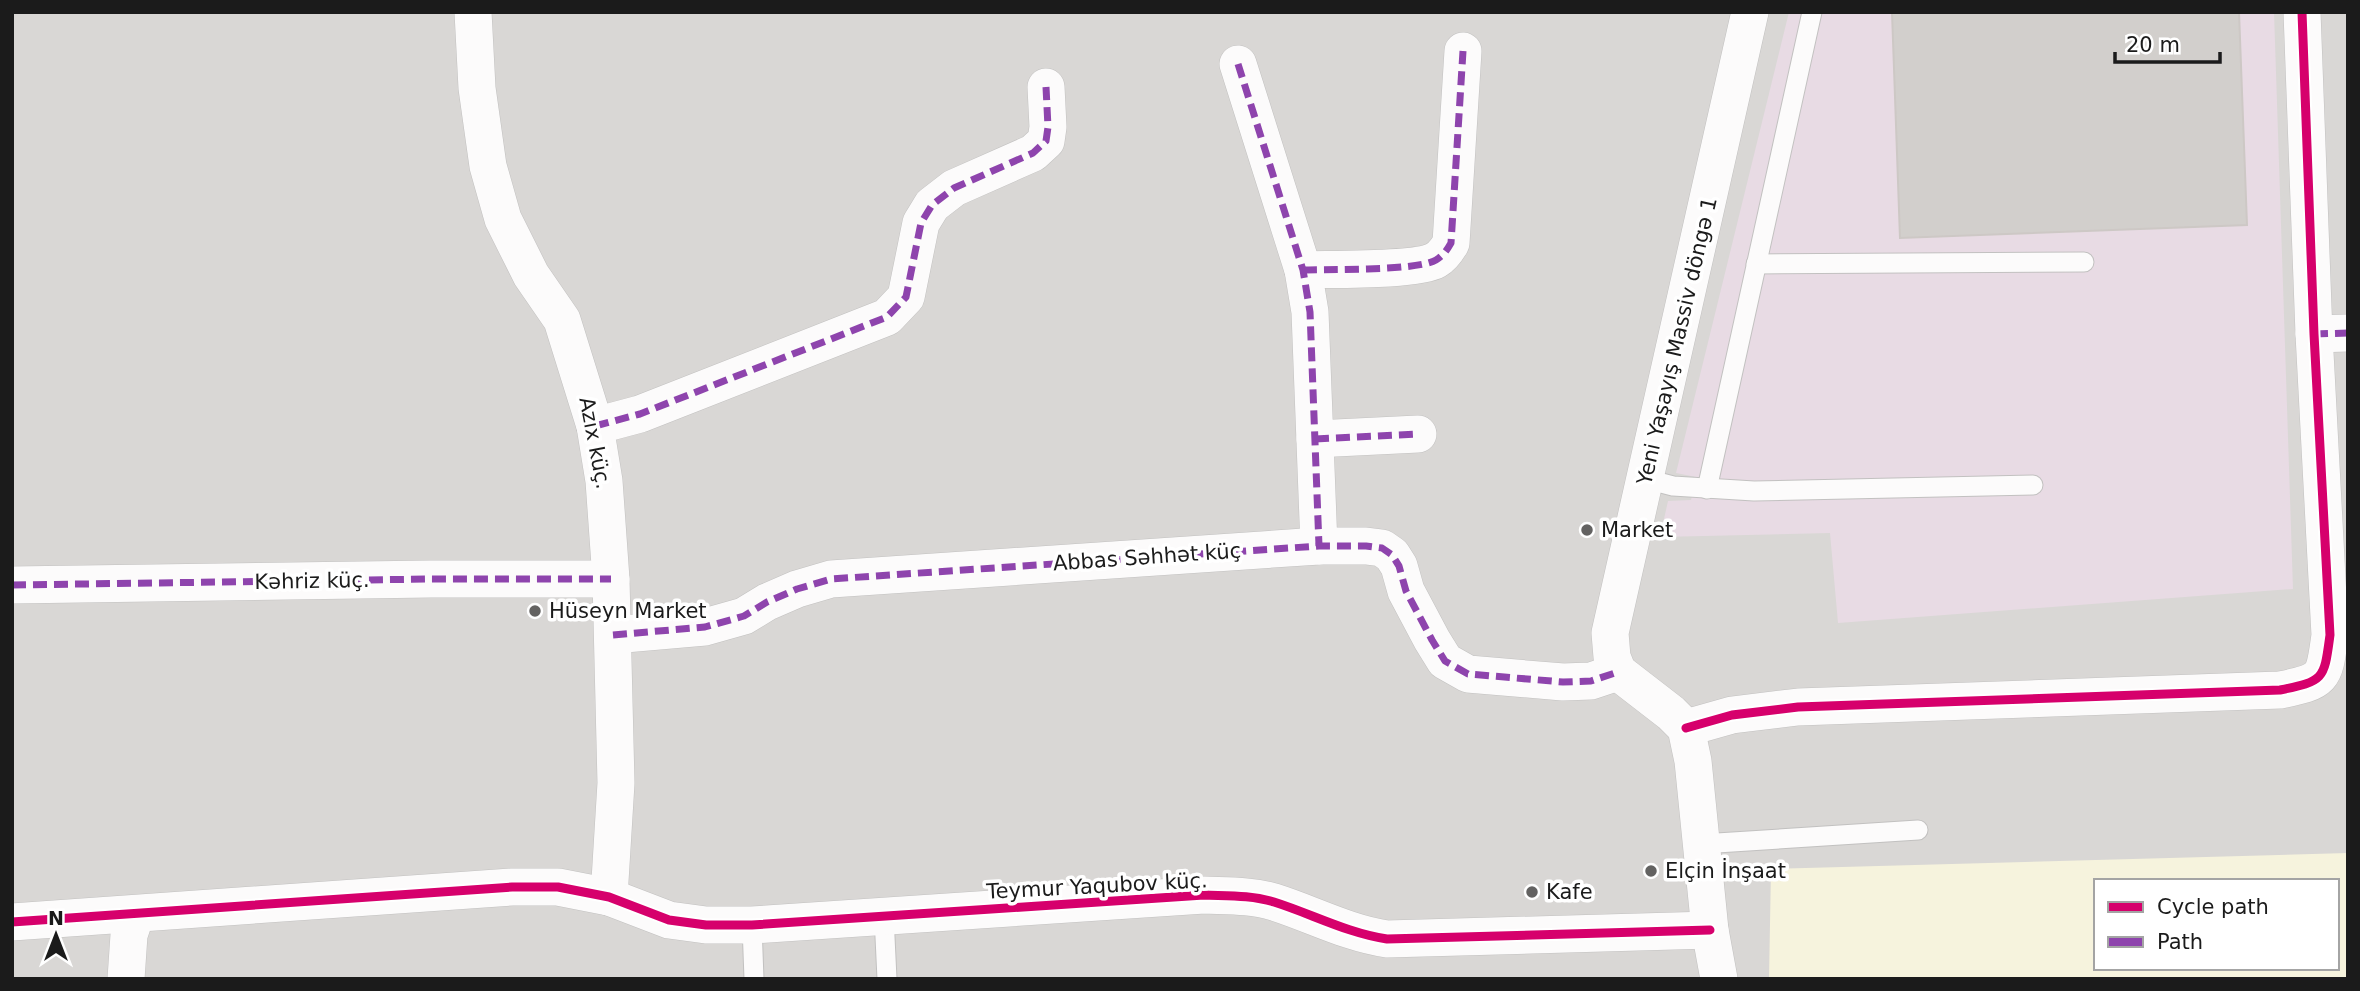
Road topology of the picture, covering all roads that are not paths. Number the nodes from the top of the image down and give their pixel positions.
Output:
1 (473, 12) edge
2 (1750, 12) edge
3 (1812, 12) edge
4 (2302, 12) edge
5 (1463, 51) dead end
6 (1238, 64) dead end
7 (1046, 87) dead end
8 (2084, 262) dead end
9 (1756, 264) junction
10 (1303, 270) junction
11 (2331, 333) edge
12 (595, 426) junction
13 (1418, 434) dead end
14 (1315, 439) junction
15 (1646, 479) junction
16 (2033, 485) dead end
17 (1707, 489) junction
18 (1319, 546) junction
19 (611, 579) junction
20 (12, 586) edge
21 (612, 635) junction
22 (1618, 672) junction
23 (1686, 728) junction
24 (1918, 830) dead end
25 (1702, 844) junction
26 (609, 897) junction
27 (136, 915) junction
28 (884, 916) junction
29 (12, 922) edge
30 (752, 925) junction
31 (1710, 930) junction
32 (126, 979) edge
33 (754, 979) edge
34 (887, 979) edge
35 (1719, 979) edge

1 - 12 street, Azıx küç.
2 - 15 street, Yeni Yaşayış Massiv döngə 1
3 - 9 lane
4 - 11 street
5 - 10 street
6 - 10 street
7 - 12 street
8 - 9 lane
9 - 17 lane
10 - 14 street
11 - 23 street
12 - 19 street, Azıx küç.
13 - 14 street
14 - 18 street
15 - 17 lane
15 - 22 street, Yeni Yaşayış Massiv döngə 1
16 - 17 lane
18 - 21 street, Abbas Səhhət küç
18 - 22 street, Abbas Səhhət küç
19 - 20 street, Kəhriz küç.
19 - 21 street, Azıx küç.
21 - 26 street, Azıx küç.
22 - 23 street
23 - 25 street
24 - 25 lane
25 - 31 street
26 - 27 street, Teymur Yaqubov küç.
26 - 30 street, Teymur Yaqubov küç.
27 - 29 street
27 - 32 street
28 - 30 street, Teymur Yaqubov küç.
28 - 31 street, Teymur Yaqubov küç.
28 - 34 lane
30 - 33 lane
31 - 35 street

